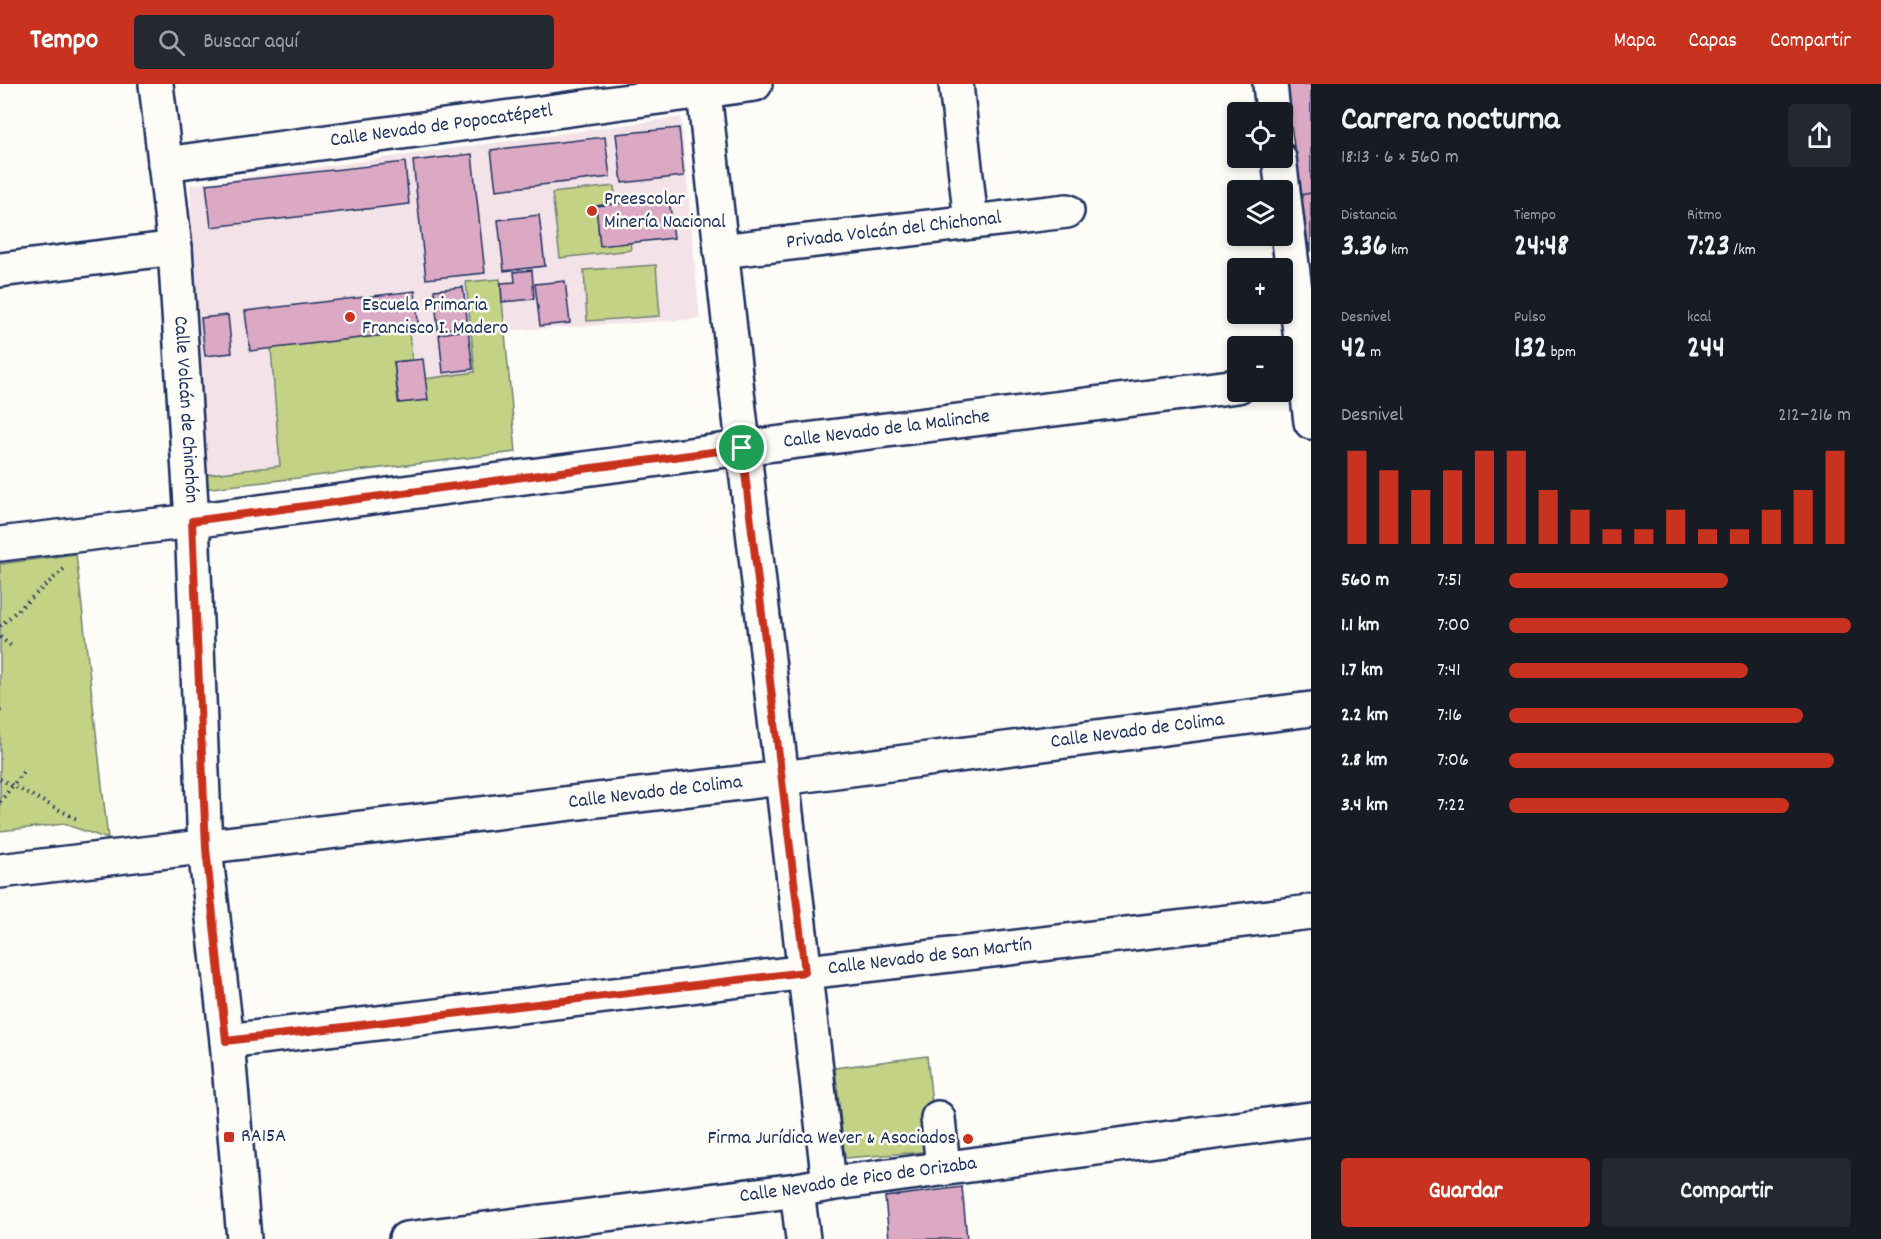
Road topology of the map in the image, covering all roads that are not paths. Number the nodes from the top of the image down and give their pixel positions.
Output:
1 (156, 84) edge
2 (755, 84) edge
3 (956, 84) edge
4 (1270, 84) edge
5 (704, 92) junction
6 (1273, 102) edge
7 (165, 164) junction
8 (1280, 168) edge
9 (1067, 211) dead end
10 (971, 222) junction
11 (175, 248) junction
12 (721, 251) junction
13 (0, 270) edge
14 (1300, 378) edge
15 (1227, 387) edge
16 (1311, 422) edge
17 (742, 448) junction
18 (192, 521) junction
19 (0, 544) edge
20 (1311, 709) edge
21 (782, 778) junction
22 (206, 848) junction
23 (0, 871) edge
24 (1311, 912) edge
25 (805, 972) junction
26 (226, 1041) junction
27 (938, 1118) dead end
28 (1311, 1119) edge
29 (943, 1168) junction
30 (829, 1184) junction
31 (797, 1190) junction
32 (244, 1239) edge
33 (406, 1239) edge
34 (802, 1239) edge

1 - 7 street, Calle Volcán de Chinchón
2 - 5 street, Calle Nevado de Popocatépetl
3 - 10 street
4 - 6 street
5 - 7 street, Calle Nevado de Popocatépetl
5 - 12 street
7 - 11 street, Calle Volcán de Chinchón
8 - 14 street
9 - 10 street, Privada Volcán del Chichonal
10 - 12 street, Privada Volcán del Chichonal
11 - 13 street
11 - 18 street, Calle Volcán de Chinchón
12 - 17 street
14 - 16 street
15 - 17 street, Calle Nevado de la Malinche
17 - 18 street, Calle Nevado de la Malinche
17 - 21 street
18 - 19 street, Calle Nevado de la Malinche
18 - 22 street, Calle Volcán de Chinchón
20 - 21 street, Calle Nevado de Colima
21 - 22 street, Calle Nevado de Colima
21 - 25 street
22 - 23 street, Calle Nevado de Colima
22 - 26 street, Calle Volcán de Chinchón
24 - 25 street, Calle Nevado de San Martín
25 - 26 street, Calle Nevado de San Martín
25 - 30 street
26 - 32 street, Calle Volcán de Chinchón
27 - 29 street
28 - 29 street, Calle Nevado de Pico de Orizaba
29 - 30 street, Calle Nevado de Pico de Orizaba
30 - 31 street, Calle Nevado de Pico de Orizaba
31 - 33 street, Calle Nevado de Pico de Orizaba
31 - 34 street

